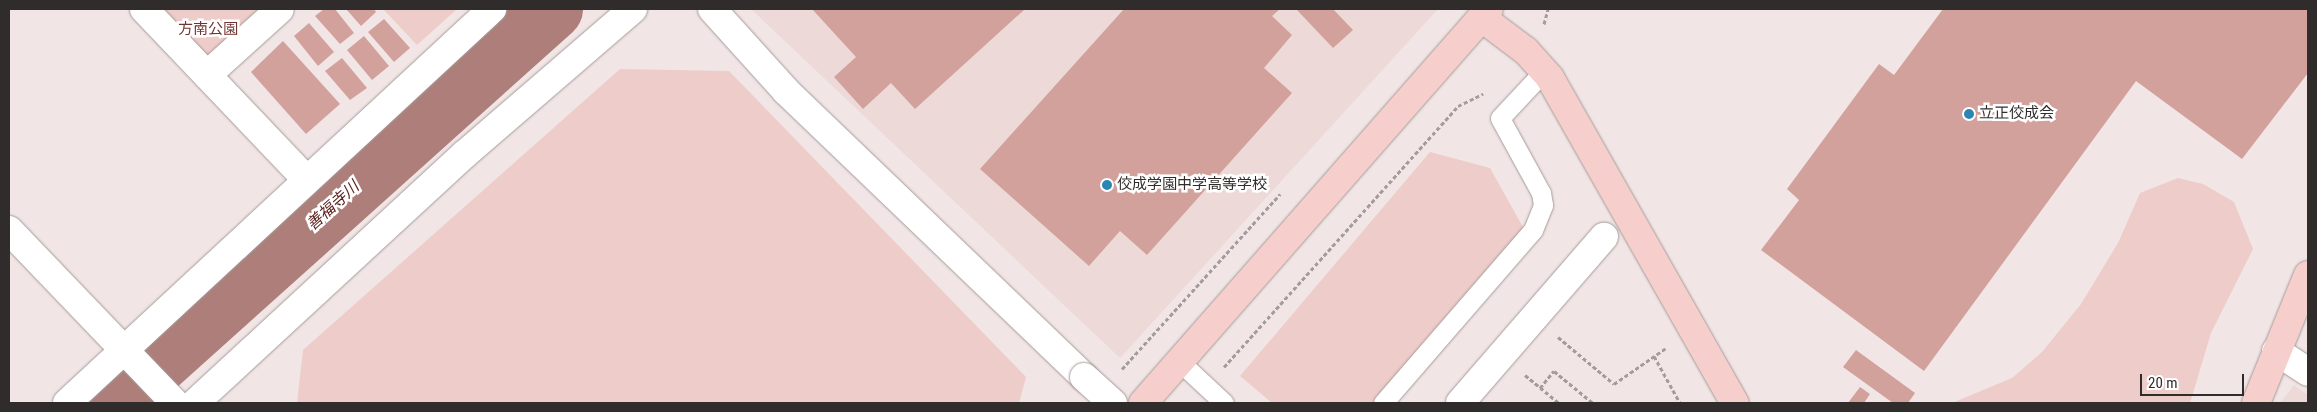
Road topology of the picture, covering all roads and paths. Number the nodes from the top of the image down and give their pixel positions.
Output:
1 (144, 9) edge
2 (280, 9) edge
3 (492, 9) edge
4 (633, 9) edge
5 (712, 9) edge
6 (1548, 9) edge
7 (1486, 13) edge
8 (1543, 29) dead end
9 (1544, 71) junction
10 (207, 75) junction
11 (1519, 97) junction
12 (307, 180) junction
13 (1283, 191) dead end
14 (9, 230) edge
15 (1604, 237) dead end
16 (2308, 275) edge
17 (1667, 347) dead end
18 (2276, 351) junction
19 (1579, 354) dead end
20 (131, 355) junction
21 (1502, 355) junction
22 (1654, 356) junction
23 (1180, 362) junction
24 (2308, 372) edge
25 (1118, 374) dead end
26 (1206, 386) junction
27 (1540, 388) junction
28 (181, 402) edge
29 (67, 403) edge
30 (1113, 403) edge
31 (1143, 403) edge
32 (1224, 403) edge
33 (1382, 403) edge
34 (1460, 403) edge
35 (1559, 403) edge
36 (1593, 403) edge
37 (1680, 403) edge
38 (1735, 403) edge
39 (2256, 403) edge

1 - 10 street
2 - 10 street
3 - 12 street
4 - 28 street
5 - 30 street, bridge
6 - 8 path
7 - 9 street
7 - 23 street
9 - 11 lane
9 - 38 street
10 - 12 street
11 - 26 path
11 - 33 lane
12 - 20 street
13 - 25 path
14 - 20 street
15 - 21 street
16 - 18 street
17 - 22 path
18 - 24 street
18 - 39 street
19 - 22 path
20 - 28 street
20 - 29 street
21 - 27 path
21 - 34 street
22 - 37 path
23 - 26 lane
23 - 31 street
26 - 32 lane
27 - 35 path
27 - 36 path

